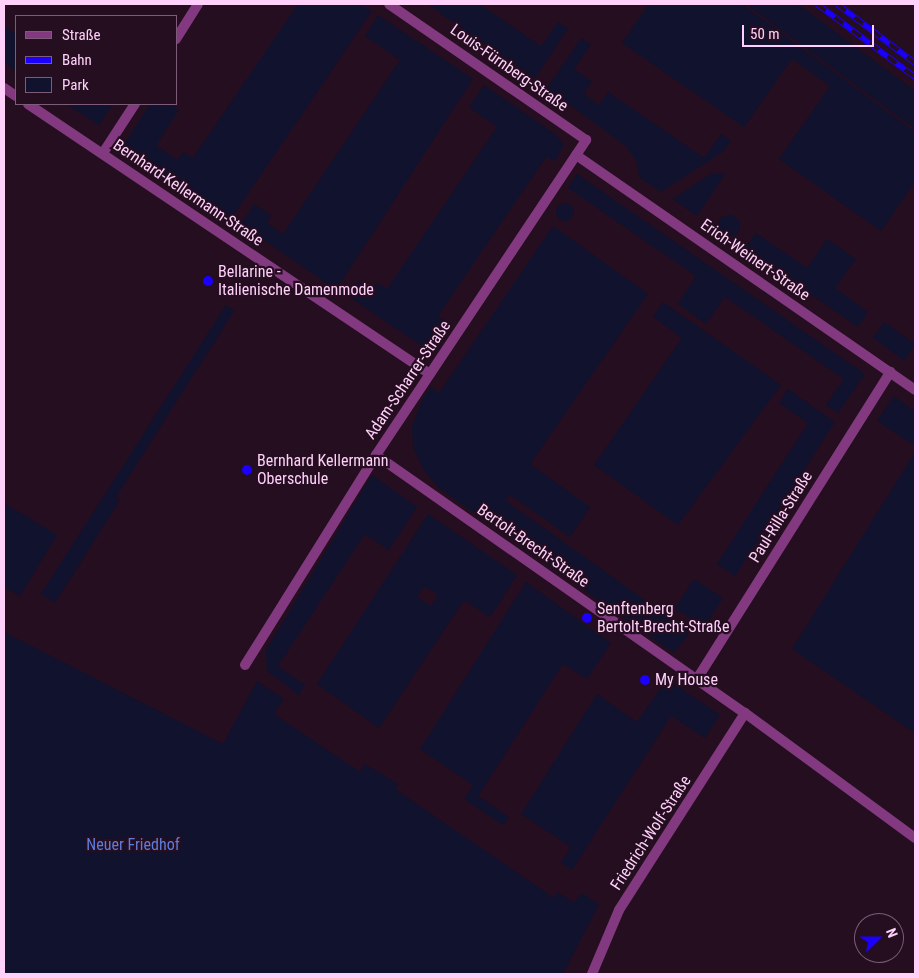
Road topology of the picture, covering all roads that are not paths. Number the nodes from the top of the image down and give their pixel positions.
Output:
1 (198, 4) edge
2 (389, 4) edge
3 (178, 36) edge
4 (4, 88) edge
5 (15, 95) edge
6 (30, 105) edge
7 (134, 105) edge
8 (586, 140) joint
9 (103, 153) junction
10 (576, 155) junction
11 (890, 372) junction
12 (430, 374) junction
13 (915, 390) edge
14 (376, 455) junction
15 (245, 665) dead end
16 (697, 679) junction
17 (745, 713) junction
18 (915, 838) edge
19 (592, 974) edge

1 - 3 street
2 - 8 street, Louis-Fürnberg-Straße
4 - 5 street
6 - 9 street, Bernhard-Kellermann-Straße
7 - 9 street
8 - 10 street, Adam-Scharrer-Straße
9 - 12 street, Bernhard-Kellermann-Straße
10 - 11 street, Erich-Weinert-Straße
10 - 12 street, Adam-Scharrer-Straße
11 - 13 street, Erich-Weinert-Straße
11 - 16 street, Paul-Rilla-Straße
12 - 14 street, Adam-Scharrer-Straße
14 - 15 street, Adam-Scharrer-Straße
14 - 16 street, Bertolt-Brecht-Straße
16 - 17 street, Bertolt-Brecht-Straße
17 - 18 street, Bertolt-Brecht-Straße
17 - 19 street, Friedrich-Wolf-Straße

